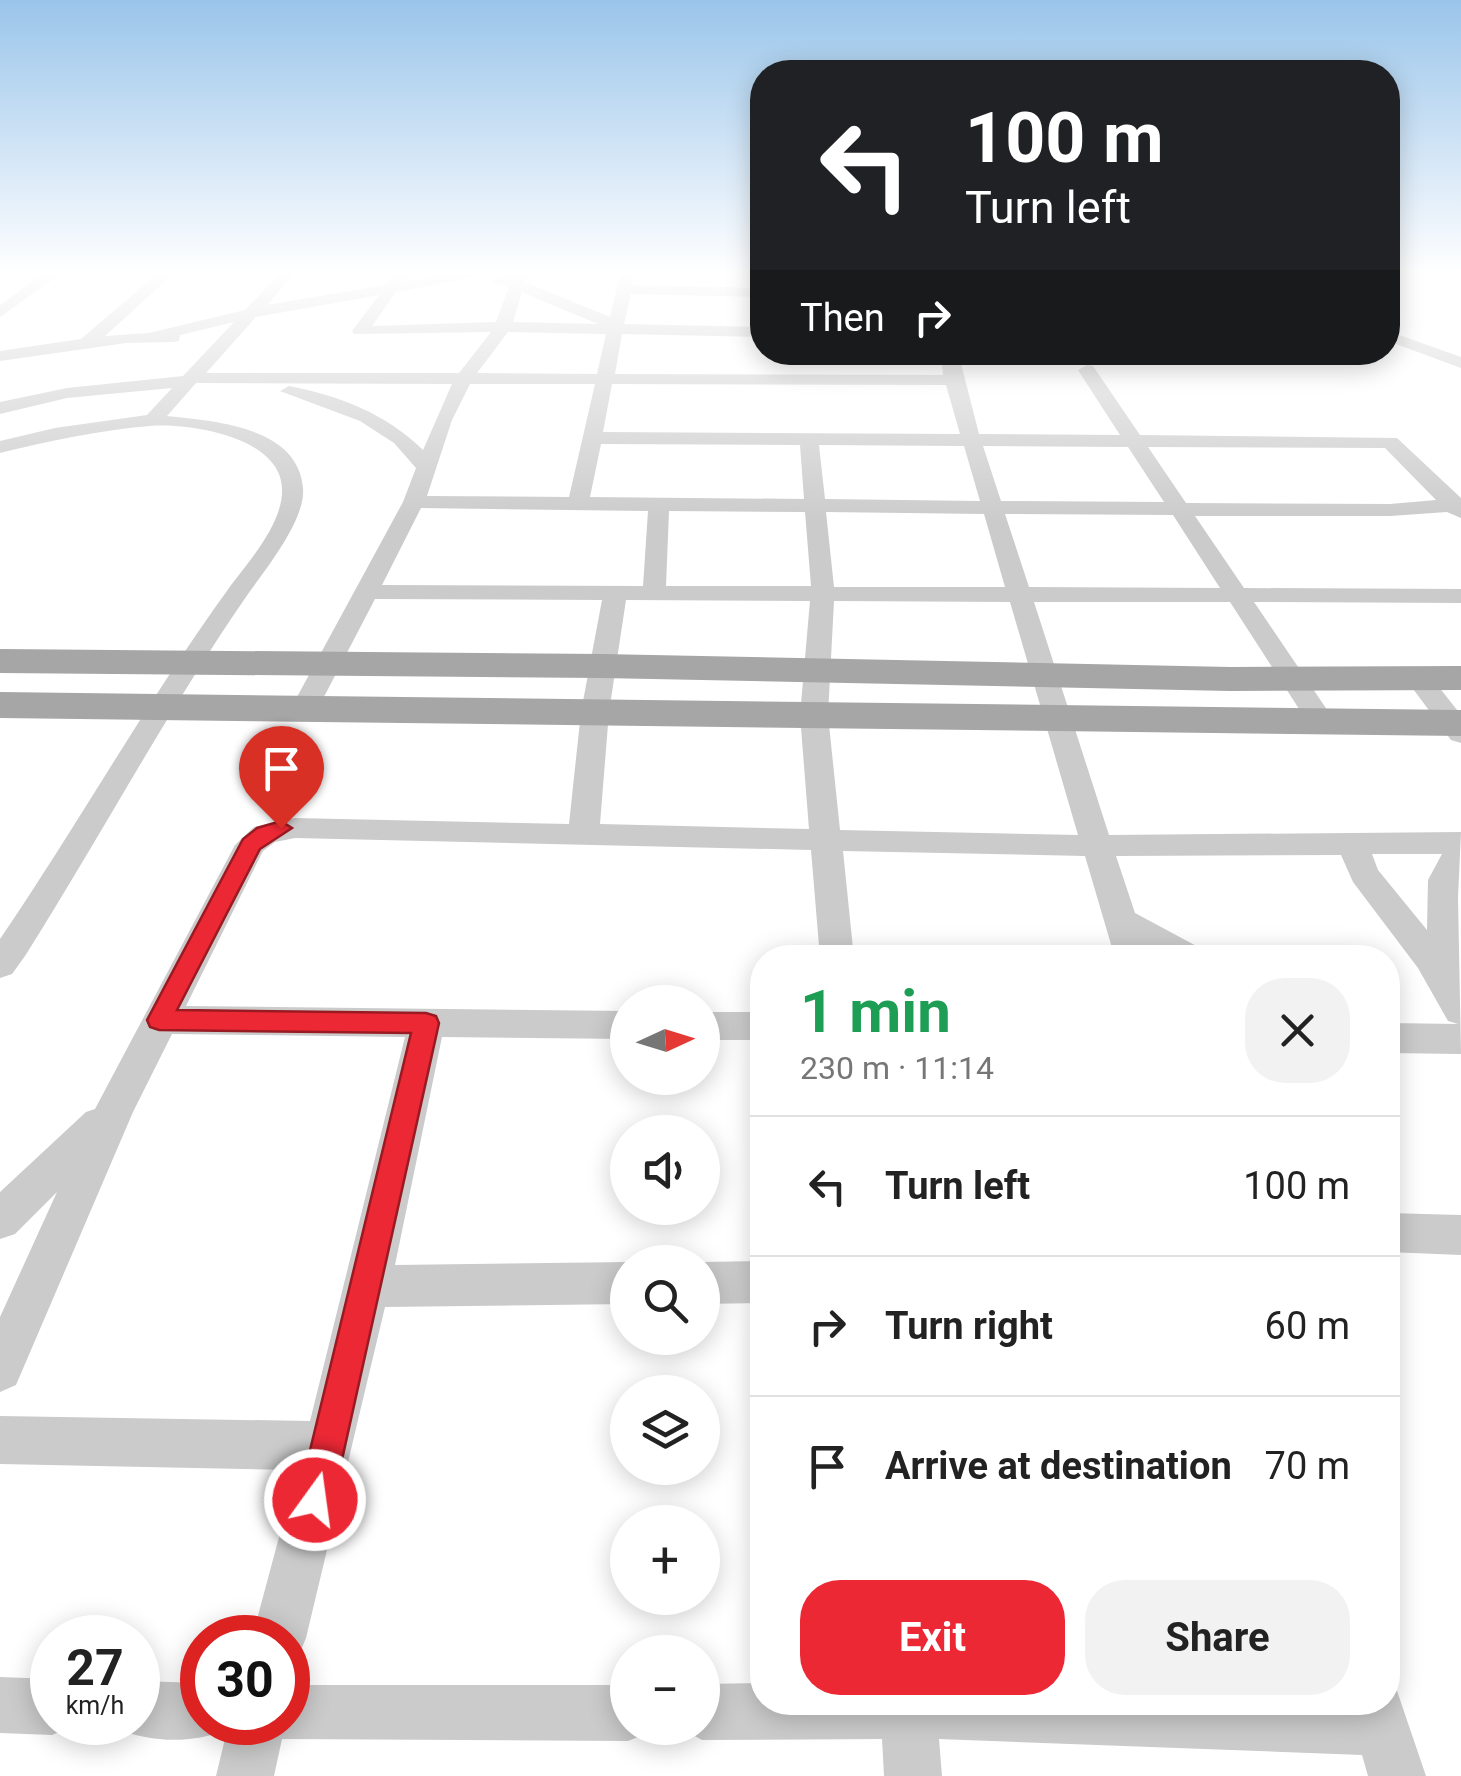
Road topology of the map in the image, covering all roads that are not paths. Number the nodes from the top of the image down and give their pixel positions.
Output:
1 (210, 358) edge
2 (480, 358) edge
3 (609, 358) edge
4 (336, 363) dead end
5 (951, 365) edge
6 (1087, 370) dead end
7 (246, 378) junction
8 (190, 379) junction
9 (324, 379) junction
10 (463, 380) junction
11 (604, 380) junction
12 (953, 380) junction
13 (0, 408) edge
14 (153, 420) junction
15 (594, 438) junction
16 (809, 440) junction
17 (974, 442) junction
18 (1132, 443) junction
19 (0, 447) edge
20 (428, 470) junction
21 (414, 502) junction
22 (578, 503) junction
23 (658, 503) junction
24 (814, 504) junction
25 (1458, 507) edge
26 (995, 508) junction
27 (1182, 510) junction
28 (366, 592) junction
29 (822, 592) junction
30 (616, 593) junction
31 (654, 593) junction
32 (1021, 596) junction
33 (1236, 596) junction
34 (1461, 596) edge
35 (0, 661) edge
36 (188, 663) junction
37 (328, 664) junction
38 (602, 666) junction
39 (818, 671) junction
40 (1044, 676) junction
41 (1418, 678) junction
42 (1461, 678) edge
43 (1293, 679) junction
44 (0, 706) edge
45 (159, 706) junction
46 (305, 708) junction
47 (595, 712) junction
48 (814, 715) junction
49 (1057, 719) junction
50 (1322, 723) junction
51 (1458, 727) edge
52 (584, 831) junction
53 (826, 840) junction
54 (1352, 842) junction
55 (1461, 843) edge
56 (1096, 846) junction
57 (1461, 852) edge
58 (1121, 920) junction
59 (836, 945) edge
60 (1128, 945) edge
61 (1166, 945) edge
62 (0, 964) edge
63 (1461, 992) edge
64 (1461, 1011) edge
65 (159, 1020) junction
66 (426, 1023) junction
67 (610, 1025) edge
68 (720, 1026) edge
69 (750, 1026) edge
70 (1400, 1038) edge
71 (1461, 1039) edge
72 (114, 1110) junction
73 (0, 1220) edge
74 (1400, 1233) edge
75 (1461, 1235) edge
76 (750, 1282) edge
77 (720, 1283) edge
78 (610, 1284) edge
79 (368, 1286) junction
80 (0, 1369) edge
81 (0, 1440) edge
82 (329, 1446) junction
83 (285, 1615) edge
84 (0, 1705) edge
85 (30, 1706) edge
86 (610, 1712) edge
87 (720, 1712) edge
88 (750, 1712) edge
89 (310, 1713) edge
90 (908, 1715) edge
91 (1119, 1715) edge
92 (1384, 1735) edge
93 (252, 1745) edge
94 (245, 1776) edge
95 (913, 1776) edge

1 - 8 street
2 - 10 street
3 - 11 street
4 - 9 street
5 - 12 street
6 - 18 street
7 - 8 street
7 - 9 street
7 - 20 street
8 - 13 street
8 - 14 street
9 - 10 street
10 - 11 street
10 - 20 street
11 - 12 street
11 - 15 street
12 - 17 street
14 - 19 street
14 - 36 street
15 - 16 street
15 - 22 street
16 - 17 street
16 - 24 street
17 - 18 street
17 - 26 street
18 - 25 street
18 - 27 street
20 - 21 street
21 - 22 street
21 - 28 street
22 - 23 street
23 - 24 street
23 - 31 street
24 - 26 street
24 - 29 street
25 - 27 street
26 - 27 street
26 - 32 street
27 - 33 street
28 - 30 street
28 - 37 street
29 - 31 street
29 - 32 street
29 - 39 street
30 - 31 street
30 - 38 street
32 - 33 street
32 - 40 street
33 - 34 street
33 - 43 street
35 - 36 main road
36 - 37 main road
36 - 45 street
37 - 38 main road
37 - 46 street
38 - 39 main road
38 - 47 street
39 - 40 main road
39 - 48 street
40 - 43 main road
40 - 49 street
41 - 42 main road
41 - 43 main road
41 - 51 street
43 - 50 street
44 - 45 main road
45 - 46 main road
45 - 62 street
46 - 47 main road
47 - 48 main road
47 - 52 street
48 - 49 main road
48 - 53 street
49 - 50 main road
49 - 56 street
50 - 51 main road
52 - 53 street
52 - 65 street
53 - 56 street
53 - 59 street
54 - 55 street
54 - 56 street
54 - 64 street
56 - 58 street
57 - 63 street
58 - 60 street
58 - 61 street
65 - 66 street
65 - 72 street
66 - 67 street
66 - 79 street
68 - 69 street
70 - 71 street
72 - 73 street
72 - 80 street
74 - 75 street
76 - 77 street
78 - 79 street
79 - 82 street
81 - 82 street
82 - 83 street
84 - 85 street
86 - 89 street
87 - 88 street
90 - 95 street
91 - 92 street
93 - 94 street

